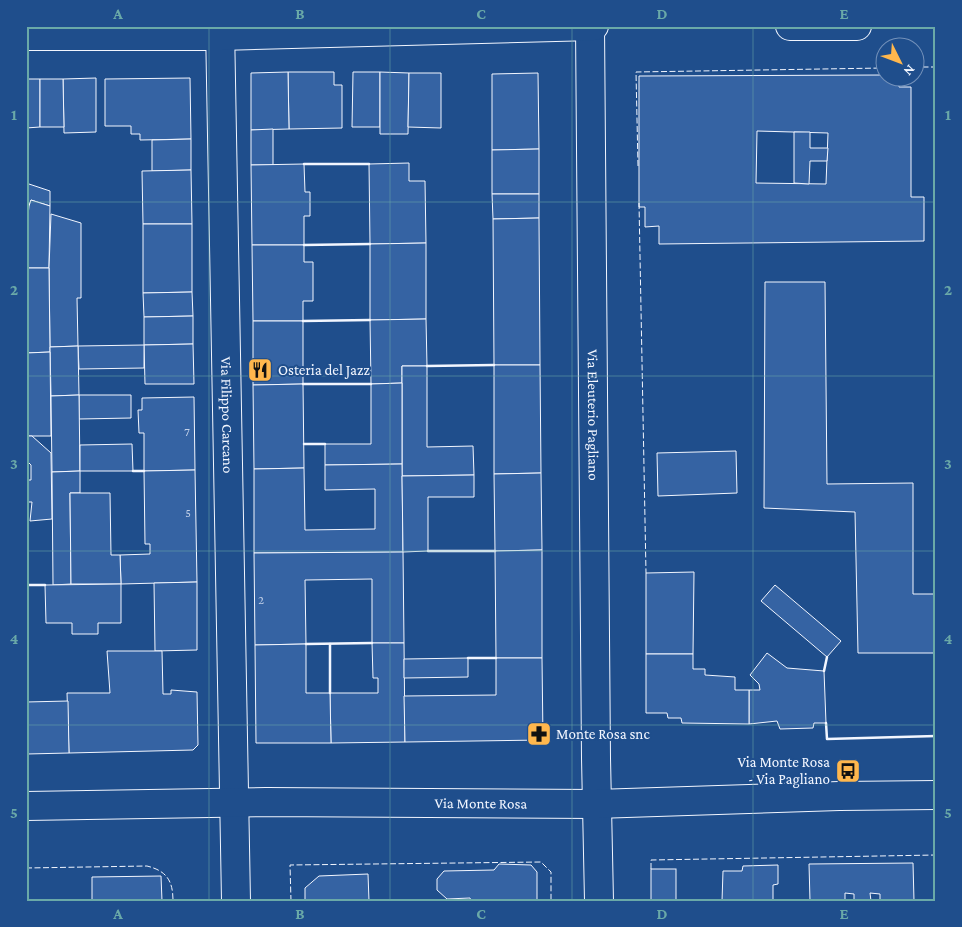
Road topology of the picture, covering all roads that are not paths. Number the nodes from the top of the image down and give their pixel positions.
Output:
1 (590, 26) edge
2 (594, 26) edge
3 (790, 26) edge
4 (836, 26) edge
5 (857, 26) edge
6 (220, 31) edge
7 (26, 36) edge
8 (936, 795) edge
9 (234, 803) junction
10 (596, 804) junction
11 (26, 806) edge
12 (236, 901) edge
13 (599, 901) edge

1 - 2 street
1 - 6 street
1 - 10 street, Via Eleuterio Pagliano
3 - 4 street
4 - 5 street
6 - 7 street
6 - 9 street, Via Filippo Carcano
8 - 10 street, Via Monte Rosa
9 - 10 street, Via Monte Rosa
9 - 11 street, Via Monte Rosa
9 - 12 street, Via Filippo Carcano
10 - 13 street, Via Eleuterio Pagliano

